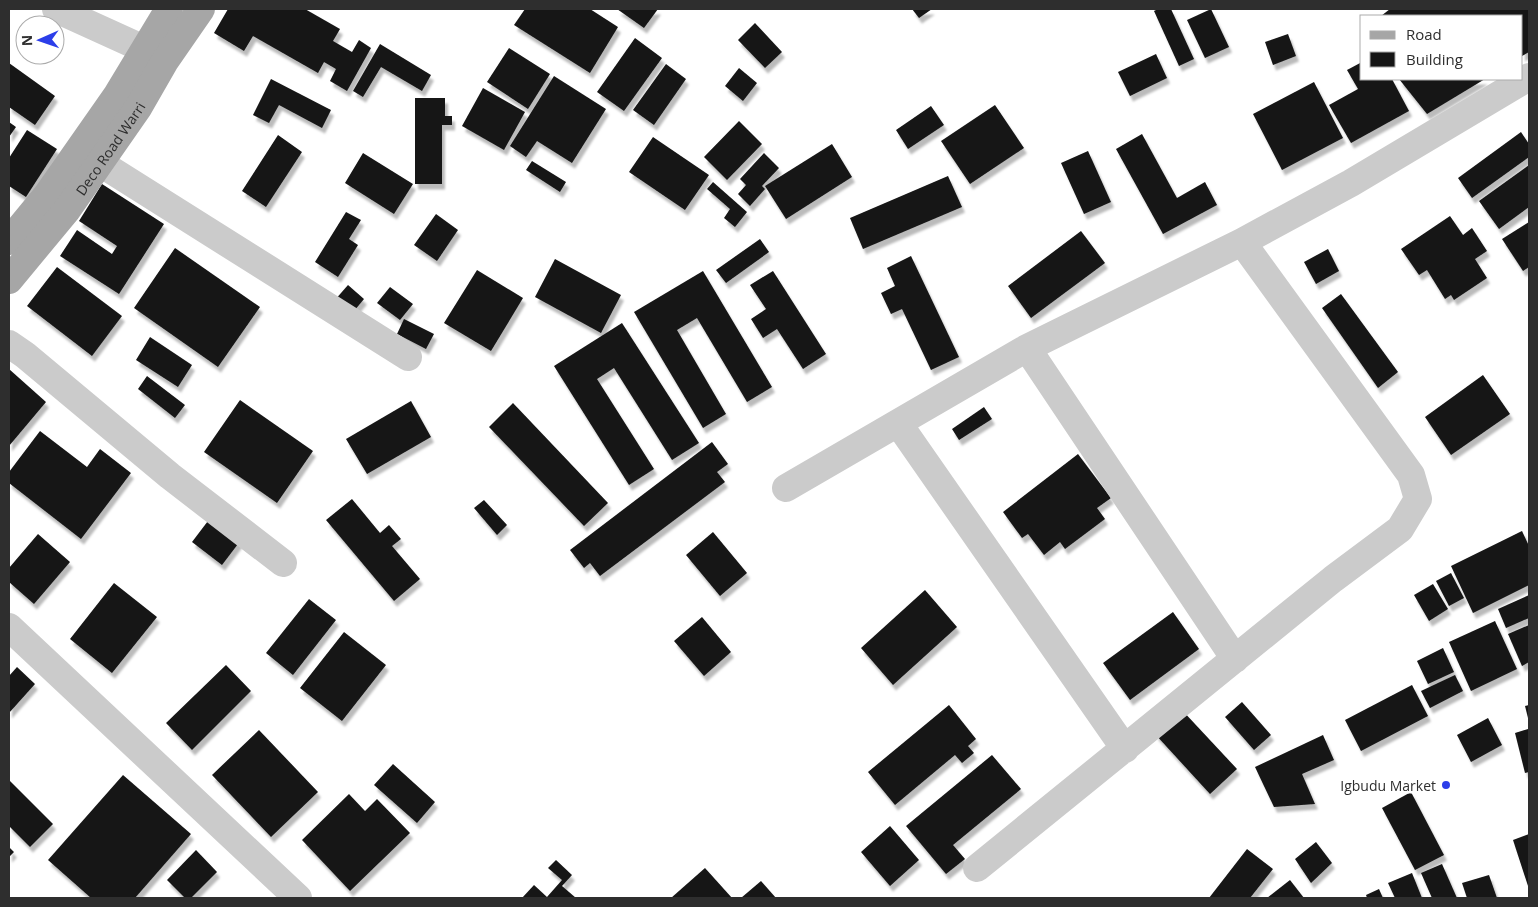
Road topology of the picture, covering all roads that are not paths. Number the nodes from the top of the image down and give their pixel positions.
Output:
1 (56, 9) edge
2 (169, 9) edge
3 (201, 9) edge
4 (144, 49) junction
5 (1529, 77) edge
6 (89, 157) junction
7 (9, 241) edge
8 (1242, 242) junction
9 (9, 280) edge
10 (9, 344) edge
11 (1027, 348) junction
12 (408, 357) dead end
13 (898, 423) junction
14 (786, 488) dead end
15 (283, 563) dead end
16 (9, 627) edge
17 (1235, 659) junction
18 (1125, 749) junction
19 (977, 868) dead end
20 (298, 898) edge

1 - 4 street
2 - 4 main road, Deco Road Warri
3 - 6 main road, Deco Road Warri
4 - 6 main road, Deco Road Warri
5 - 8 street
6 - 7 main road, Deco Road Warri
6 - 9 main road, Deco Road Warri
6 - 12 street
8 - 11 street
8 - 17 street
10 - 15 street
11 - 13 street
11 - 17 street
13 - 14 street
13 - 18 street
16 - 20 street
17 - 18 street
18 - 19 street

